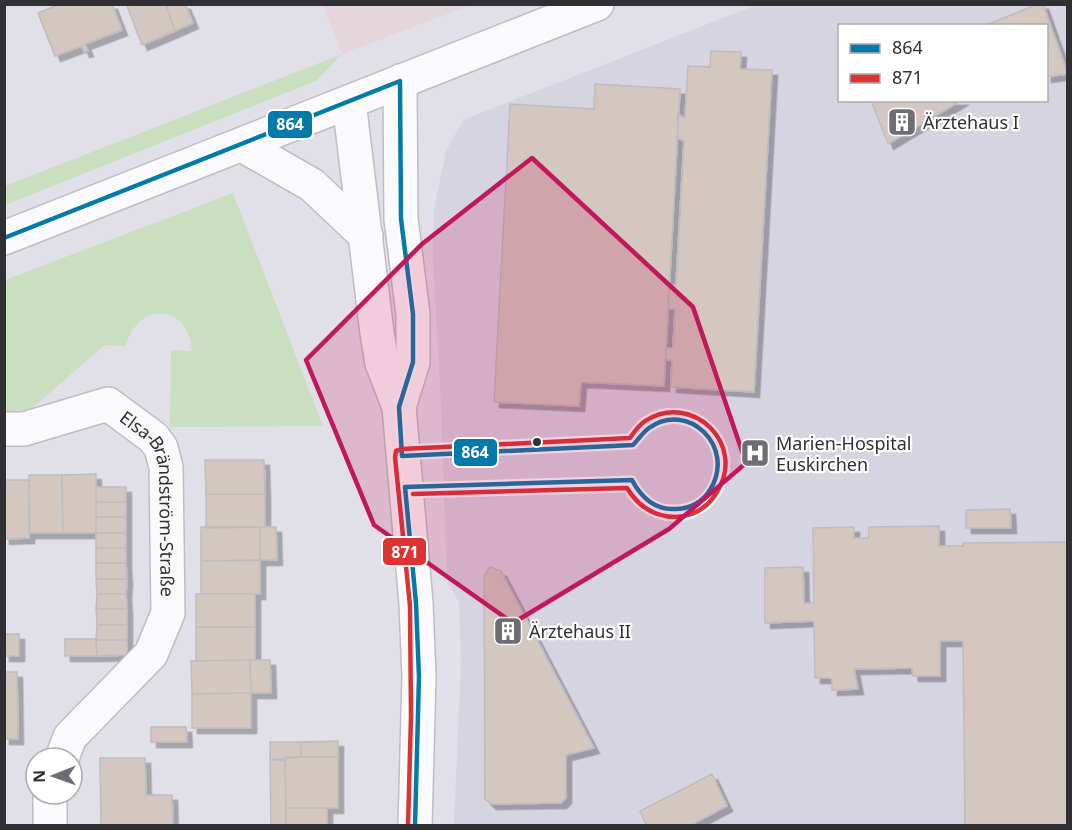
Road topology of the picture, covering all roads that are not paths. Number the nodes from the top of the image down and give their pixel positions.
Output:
1 (597, 4) edge
2 (400, 81) junction
3 (349, 102) junction
4 (242, 145) junction
5 (366, 236) junction
6 (4, 238) edge
7 (399, 407) junction
8 (4, 429) edge
9 (67, 746) edge
10 (50, 806) edge
11 (50, 825) edge
12 (415, 825) edge

1 - 2 street
2 - 3 street
2 - 7 street
3 - 4 street
3 - 5 street
4 - 5 street
4 - 6 street
5 - 7 street
7 - 12 street
8 - 9 street, Elsa-Brändström-Straße
10 - 11 street

